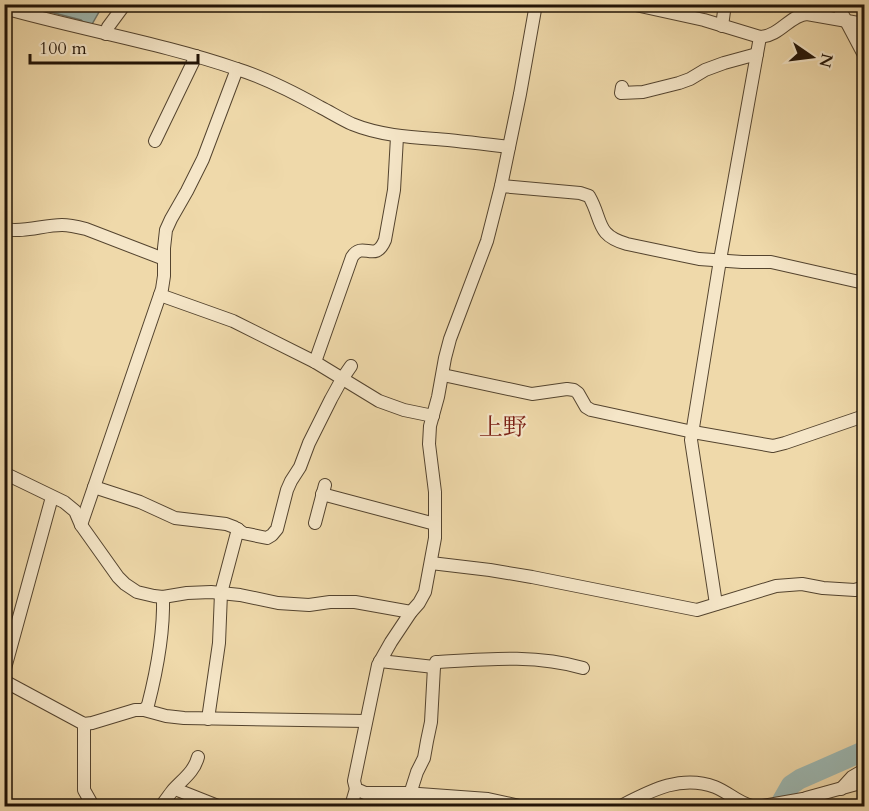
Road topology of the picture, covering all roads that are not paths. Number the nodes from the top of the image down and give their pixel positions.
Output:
1 (125, 4) edge
2 (536, 4) edge
3 (631, 4) edge
4 (725, 4) edge
5 (837, 4) edge
6 (4, 8) edge
7 (846, 21) junction
8 (864, 24) edge
9 (722, 26) junction
10 (106, 34) junction
11 (760, 38) junction
12 (757, 54) junction
13 (864, 55) edge
14 (196, 56) junction
15 (237, 69) junction
16 (622, 87) dead end
17 (397, 137) junction
18 (155, 141) dead end
19 (508, 147) junction
20 (501, 186) junction
21 (4, 229) edge
22 (164, 259) junction
23 (720, 260) junction
24 (864, 279) edge
25 (160, 295) junction
26 (315, 362) junction
27 (351, 366) dead end
28 (442, 375) junction
29 (342, 379) junction
30 (433, 416) junction
31 (864, 416) edge
32 (693, 432) junction
33 (4, 473) edge
34 (94, 487) junction
35 (52, 497) junction
36 (315, 523) dead end
37 (435, 524) junction
38 (81, 525) junction
39 (238, 529) junction
40 (431, 563) junction
41 (864, 587) edge
42 (221, 593) junction
43 (163, 597) junction
44 (716, 604) junction
45 (411, 612) junction
46 (380, 661) junction
47 (434, 668) junction
48 (584, 668) dead end
49 (4, 674) edge
50 (144, 710) junction
51 (207, 719) junction
52 (366, 721) junction
53 (84, 724) junction
54 (198, 757) dead end
55 (864, 770) edge
56 (864, 782) edge
57 (174, 789) junction
58 (356, 789) junction
59 (841, 789) junction
60 (410, 794) junction
61 (794, 804) edge
62 (767, 806) edge
63 (93, 807) edge
64 (161, 807) edge
65 (218, 807) edge
66 (351, 807) edge
67 (520, 807) edge
68 (621, 807) edge
69 (752, 807) edge

1 - 10 street
2 - 19 street
3 - 9 street
4 - 9 street
5 - 7 street
6 - 10 street
7 - 8 street
7 - 11 street
7 - 13 street
9 - 11 street
10 - 14 street
11 - 12 street
12 - 16 street
12 - 23 street
14 - 15 street
14 - 18 street
15 - 17 street
15 - 22 street
17 - 19 street
17 - 26 street
19 - 20 street
20 - 23 street
20 - 28 street
21 - 22 street
22 - 25 street
23 - 24 street
23 - 32 street
25 - 26 street
25 - 34 street
26 - 29 street
27 - 29 street
28 - 30 street
28 - 32 street
29 - 30 street
29 - 39 street
30 - 37 street
31 - 32 street
32 - 44 street
33 - 35 street
34 - 38 street
34 - 39 street
35 - 38 street
35 - 49 street
36 - 37 street
37 - 40 street
38 - 43 street
39 - 42 street
40 - 44 street
40 - 45 street
41 - 44 street
42 - 43 street
42 - 45 street
42 - 51 street
43 - 50 street
45 - 46 street
46 - 47 street
46 - 52 street
47 - 48 street
47 - 60 street
49 - 53 street
50 - 51 street
50 - 53 street
51 - 52 street
52 - 58 street
53 - 63 street
54 - 57 street
55 - 59 street
56 - 59 street
57 - 64 street
57 - 65 street
58 - 60 street
58 - 66 street
59 - 61 street
60 - 67 street
61 - 62 street
68 - 69 street

